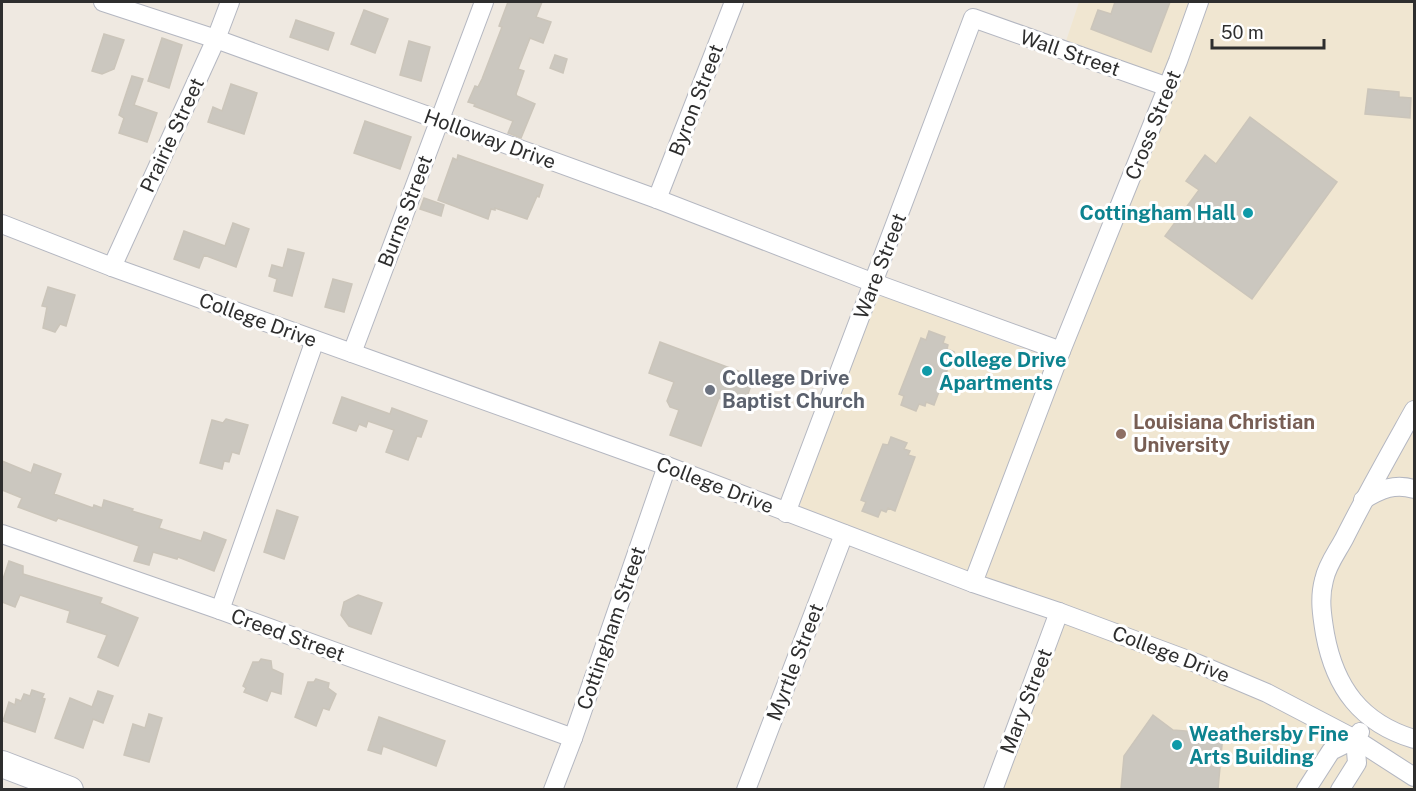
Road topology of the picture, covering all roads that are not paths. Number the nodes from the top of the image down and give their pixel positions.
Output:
1 (104, 2) edge
2 (230, 2) edge
3 (484, 2) edge
4 (735, 2) edge
5 (1199, 2) edge
6 (973, 18) joint
7 (216, 39) junction
8 (1168, 87) junction
9 (440, 121) junction
10 (657, 199) junction
11 (2, 224) edge
12 (112, 267) junction
13 (874, 282) junction
14 (315, 340) junction
15 (1061, 351) junction
16 (352, 353) junction
17 (1414, 410) edge
18 (667, 466) junction
19 (1414, 489) edge
20 (1362, 500) junction
21 (786, 513) junction
22 (2, 534) edge
23 (844, 534) junction
24 (973, 583) junction
25 (220, 610) junction
26 (1059, 612) junction
27 (1370, 718) junction
28 (573, 738) junction
29 (1354, 739) junction
30 (1414, 739) edge
31 (2, 764) edge
32 (1414, 777) edge
33 (70, 789) edge
34 (553, 789) edge
35 (746, 789) edge
36 (993, 789) edge
37 (1306, 789) edge
38 (1340, 789) edge

1 - 7 street, Holloway Drive
2 - 7 street, Prairie Street
3 - 9 street, Burns Street
4 - 10 street, Byron Street
5 - 8 street, Cross Street
6 - 8 street, Wall Street
6 - 13 street, Ware Street
7 - 9 street, Holloway Drive
7 - 12 street, Prairie Street
8 - 15 street, Cross Street
9 - 10 street, Holloway Drive
9 - 16 street, Burns Street
10 - 13 street, Holloway Drive
11 - 12 street, College Drive
12 - 14 street, College Drive
13 - 15 street, Holloway Drive
13 - 21 street, Ware Street
14 - 16 street, College Drive
14 - 25 street
15 - 24 street, Cross Street
16 - 18 street, College Drive
17 - 20 street
18 - 21 street, College Drive
18 - 28 street, Cottingham Street
19 - 20 street
20 - 27 street
21 - 23 street, College Drive
22 - 25 street, Creed Street
23 - 24 street, College Drive
23 - 35 street, Myrtle Street
24 - 26 street, College Drive
25 - 28 street, Creed Street
26 - 29 street, College Drive
26 - 36 street, Mary Street
27 - 29 street
27 - 30 street
28 - 34 street, Cottingham Street
29 - 32 street, College Drive
29 - 37 street
29 - 38 street
31 - 33 main road

